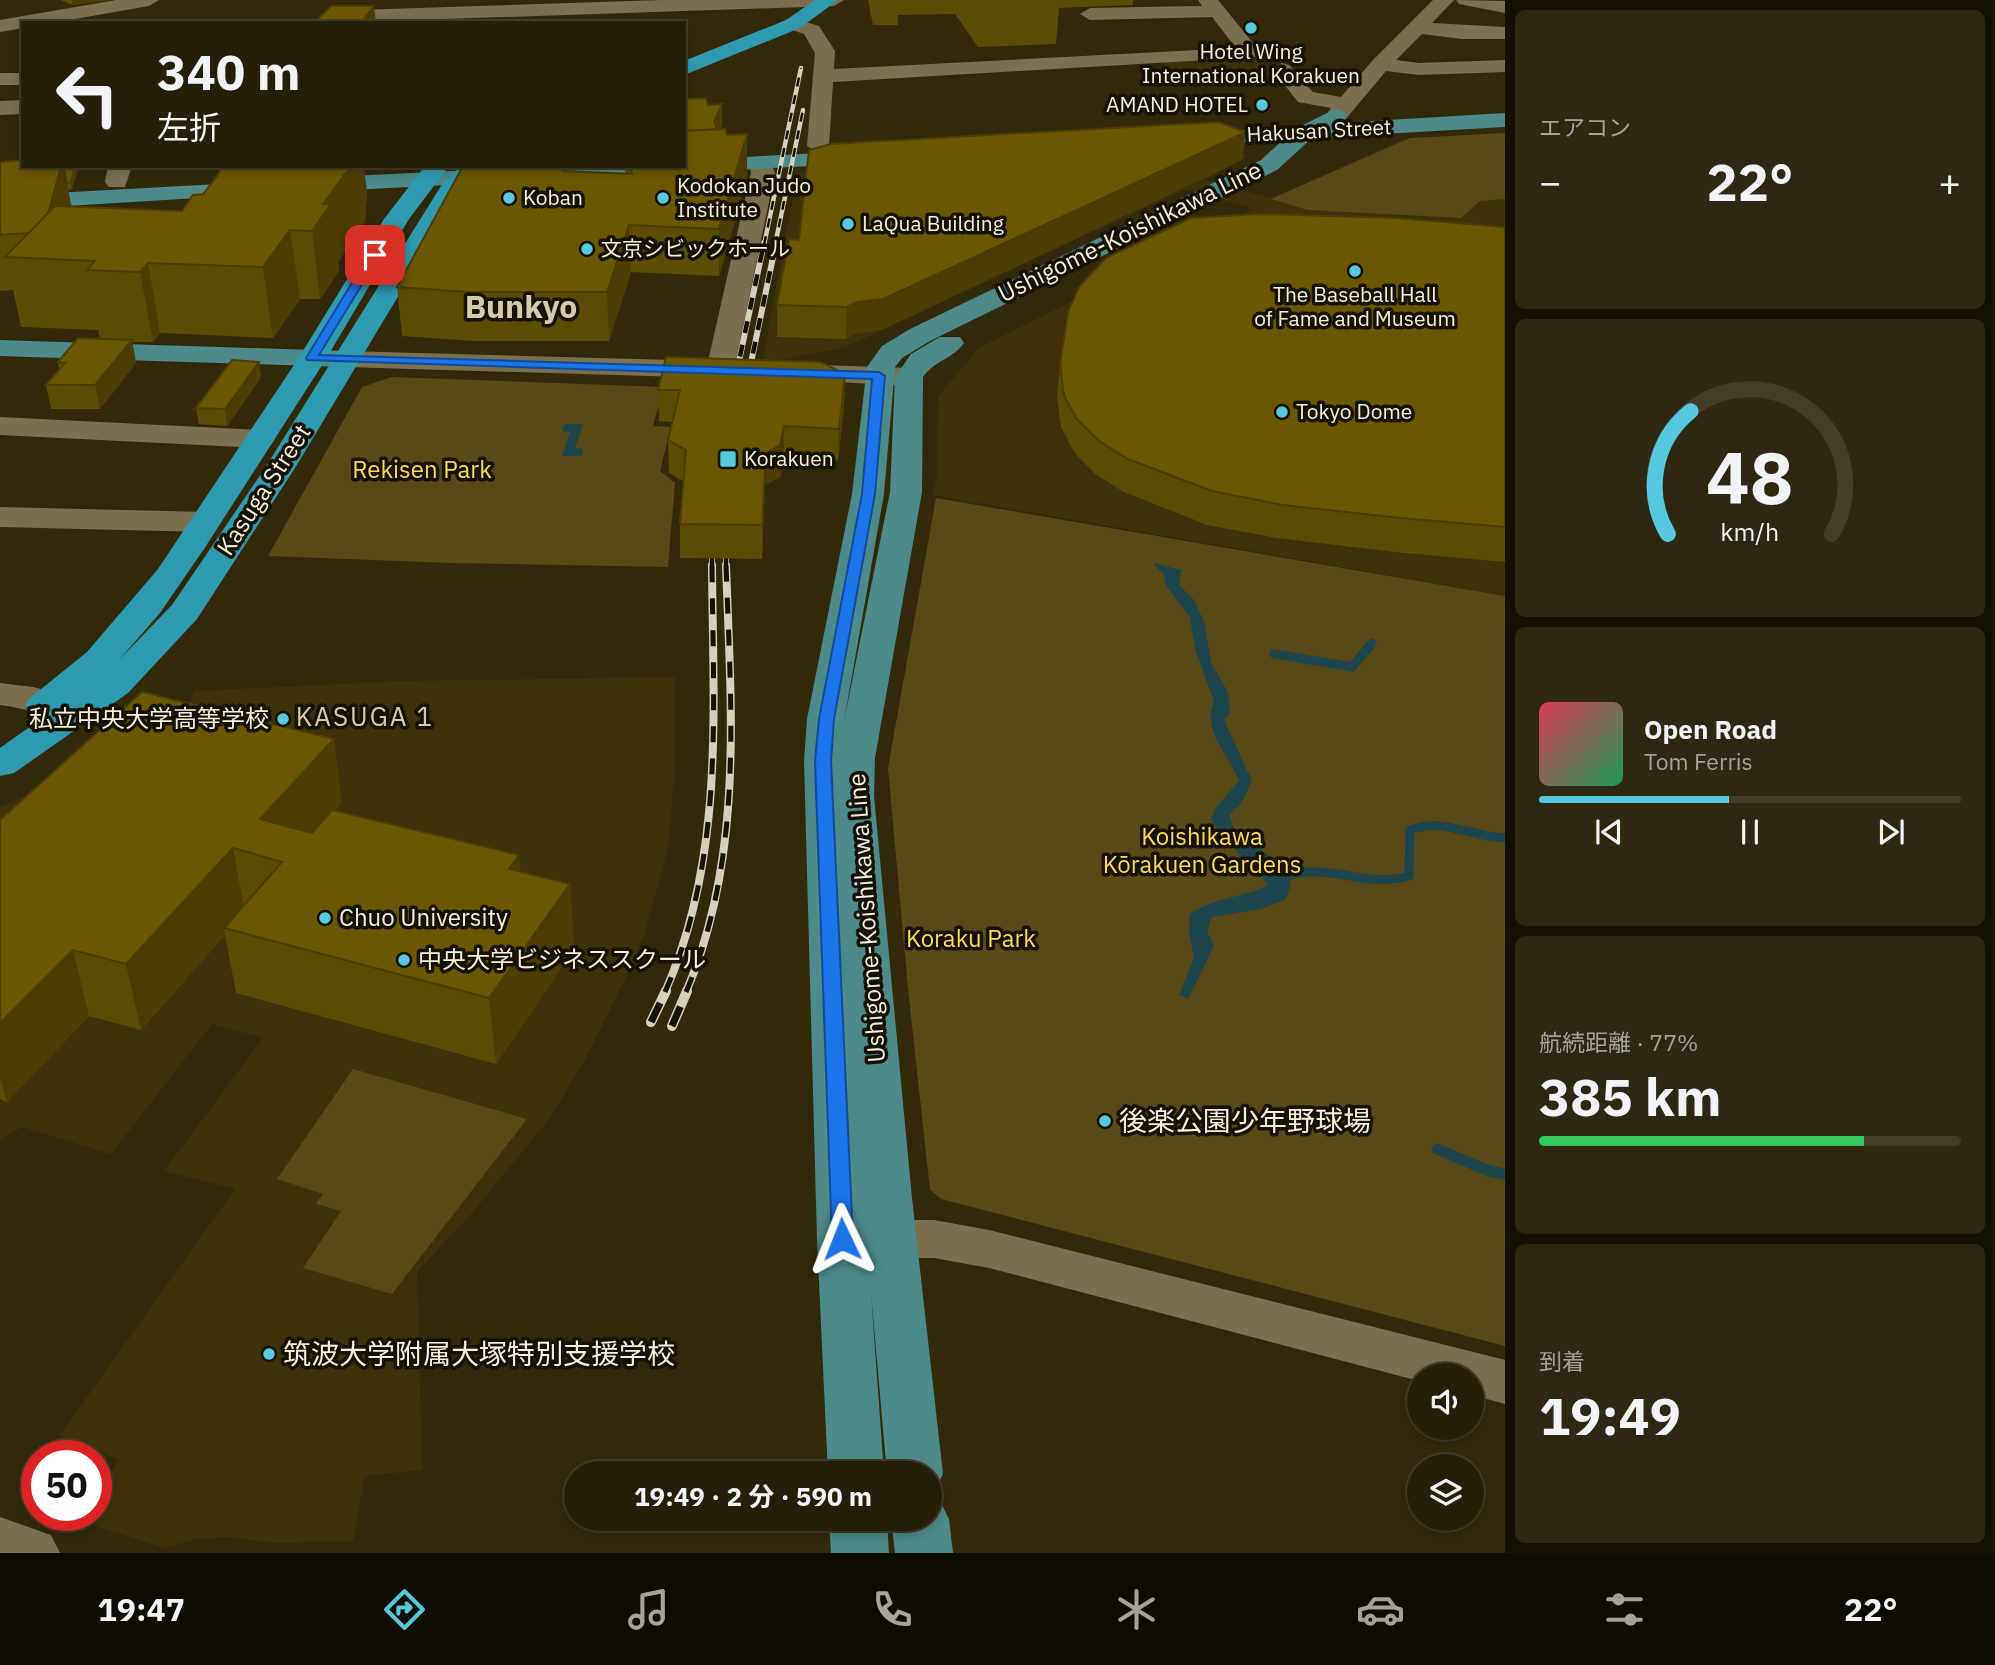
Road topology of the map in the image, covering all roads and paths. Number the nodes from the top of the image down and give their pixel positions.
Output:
1 (90, 0) edge
2 (149, 0) edge
3 (828, 0) edge
4 (834, 0) edge
5 (1444, 0) edge
6 (1466, 0) edge
7 (798, 1) edge
8 (1212, 5) edge
9 (1501, 5) edge
10 (1090, 14) dead end
11 (0, 16) edge
12 (357, 16) edge
13 (29, 21) edge
14 (21, 22) edge
15 (793, 24) junction
16 (0, 26) edge
17 (1415, 27) junction
18 (1462, 33) junction
19 (1505, 33) edge
20 (686, 49) edge
21 (1380, 64) junction
22 (1497, 66) edge
23 (686, 68) edge
24 (1282, 69) dead end
25 (822, 76) junction
26 (0, 79) edge
27 (21, 79) edge
28 (1505, 88) edge
29 (1505, 106) edge
30 (21, 107) edge
31 (0, 108) edge
32 (1341, 116) junction
33 (1505, 120) edge
34 (1306, 132) junction
35 (818, 146) junction
36 (686, 153) edge
37 (1314, 157) dead end
38 (761, 163) junction
39 (686, 165) edge
40 (356, 168) edge
41 (598, 168) edge
42 (468, 172) edge
43 (432, 173) edge
44 (119, 174) edge
45 (1294, 174) dead end
46 (285, 180) junction
47 (0, 188) edge
48 (0, 204) edge
49 (0, 348) edge
50 (312, 358) junction
51 (346, 359) junction
52 (745, 371) junction
53 (894, 376) junction
54 (0, 426) edge
55 (260, 439) junction
56 (0, 517) edge
57 (205, 522) junction
58 (0, 694) edge
59 (66, 706) junction
60 (0, 735) edge
61 (0, 765) edge
62 (867, 1238) junction
63 (1505, 1382) edge
64 (857, 1461) edge
65 (912, 1461) edge
66 (859, 1531) edge
67 (921, 1531) edge
68 (0, 1542) edge
69 (31, 1553) edge
70 (860, 1553) edge
71 (924, 1553) edge

1 - 11 street
2 - 13 street
3 - 4 street
3 - 7 street
3 - 15 highway
5 - 17 street
6 - 9 street
7 - 12 street
7 - 20 highway
8 - 10 street
8 - 25 street
14 - 16 street
15 - 23 highway
15 - 25 street
17 - 18 street
17 - 21 street
18 - 19 street
18 - 22 street
21 - 22 street
21 - 32 street
22 - 28 street
24 - 32 street
25 - 35 street
26 - 27 street
29 - 32 main road, Hakusan Street
30 - 31 street
32 - 33 main road, Hakusan Street
32 - 34 main road, Hakusan Street
32 - 34 main road, Hakusan Street
32 - 37 main road
34 - 53 main road, Ushigome-Koishikawa Line
35 - 36 main road
35 - 38 main road
38 - 39 main road
38 - 52 street
40 - 46 main road
41 - 42 main road
42 - 43 main road
42 - 51 highway, Kasuga Street
43 - 46 main road
43 - 50 highway, Kasuga Street
44 - 46 main road
44 - 47 main road
45 - 53 main road, Ushigome-Koishikawa Line
46 - 48 main road
49 - 50 main road
50 - 51 main road
50 - 55 highway, Kasuga Street
51 - 52 street
51 - 59 highway, Kasuga Street
52 - 53 street
53 - 62 main road, Ushigome-Koishikawa Line
54 - 55 street
55 - 57 highway, Kasuga Street
56 - 57 street
57 - 59 highway, Kasuga Street
58 - 59 street
59 - 60 highway, Kasuga Street
59 - 61 highway, Kasuga Street
62 - 63 street
62 - 64 main road, Ushigome-Koishikawa Line
62 - 65 main road, Ushigome-Koishikawa Line
66 - 70 main road
67 - 71 main road
68 - 69 street

